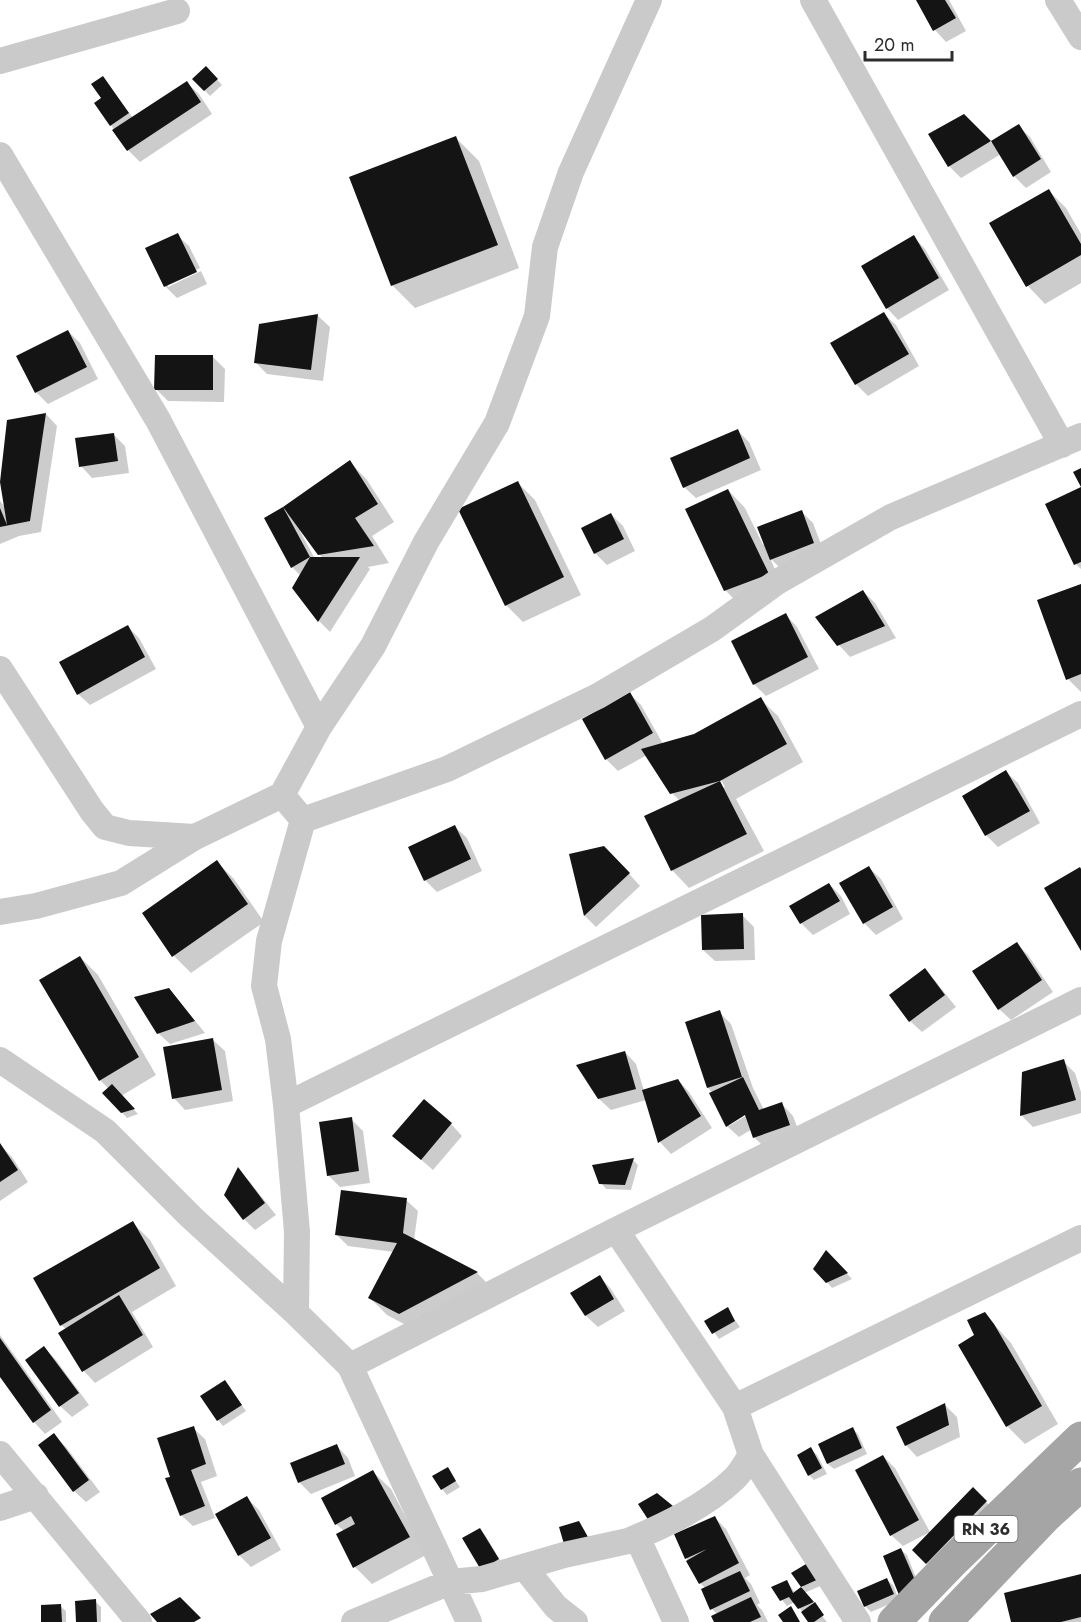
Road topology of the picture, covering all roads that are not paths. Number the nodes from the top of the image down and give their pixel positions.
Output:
1 (649, 0) edge
2 (813, 0) edge
3 (1058, 0) edge
4 (177, 11) dead end
5 (1081, 37) edge
6 (0, 61) edge
7 (0, 155) edge
8 (1071, 440) edge
9 (0, 669) edge
10 (1081, 714) edge
11 (319, 727) junction
12 (282, 795) junction
13 (303, 820) junction
14 (195, 837) junction
15 (0, 912) edge
16 (1081, 1000) edge
17 (0, 1060) edge
18 (286, 1105) junction
19 (616, 1230) junction
20 (1081, 1238) edge
21 (297, 1313) junction
22 (350, 1366) junction
23 (735, 1407) junction
24 (1081, 1438) edge
25 (0, 1454) edge
26 (751, 1455) junction
27 (1081, 1484) edge
28 (36, 1496) junction
29 (0, 1508) edge
30 (637, 1537) junction
31 (524, 1567) junction
32 (450, 1582) junction
33 (139, 1622) edge
34 (354, 1622) edge
35 (469, 1622) edge
36 (575, 1622) edge
37 (676, 1622) edge
38 (858, 1622) edge
39 (894, 1622) edge
40 (945, 1622) edge

1 - 11 street
2 - 8 street
3 - 5 street
4 - 6 street
7 - 11 street
8 - 13 street
9 - 14 street
10 - 18 street
11 - 12 street
12 - 13 street
12 - 14 street
13 - 18 street
14 - 15 street
16 - 19 street
17 - 21 street
18 - 21 street
19 - 22 street
19 - 23 street
20 - 23 street
21 - 22 street
22 - 32 street
23 - 26 street
24 - 39 main road, RN 36
25 - 28 street
26 - 30 street
26 - 38 street
27 - 40 main road, RN 36
28 - 29 street
28 - 33 street
30 - 31 street
30 - 37 street
31 - 32 street
31 - 36 street
32 - 34 street
32 - 35 street

